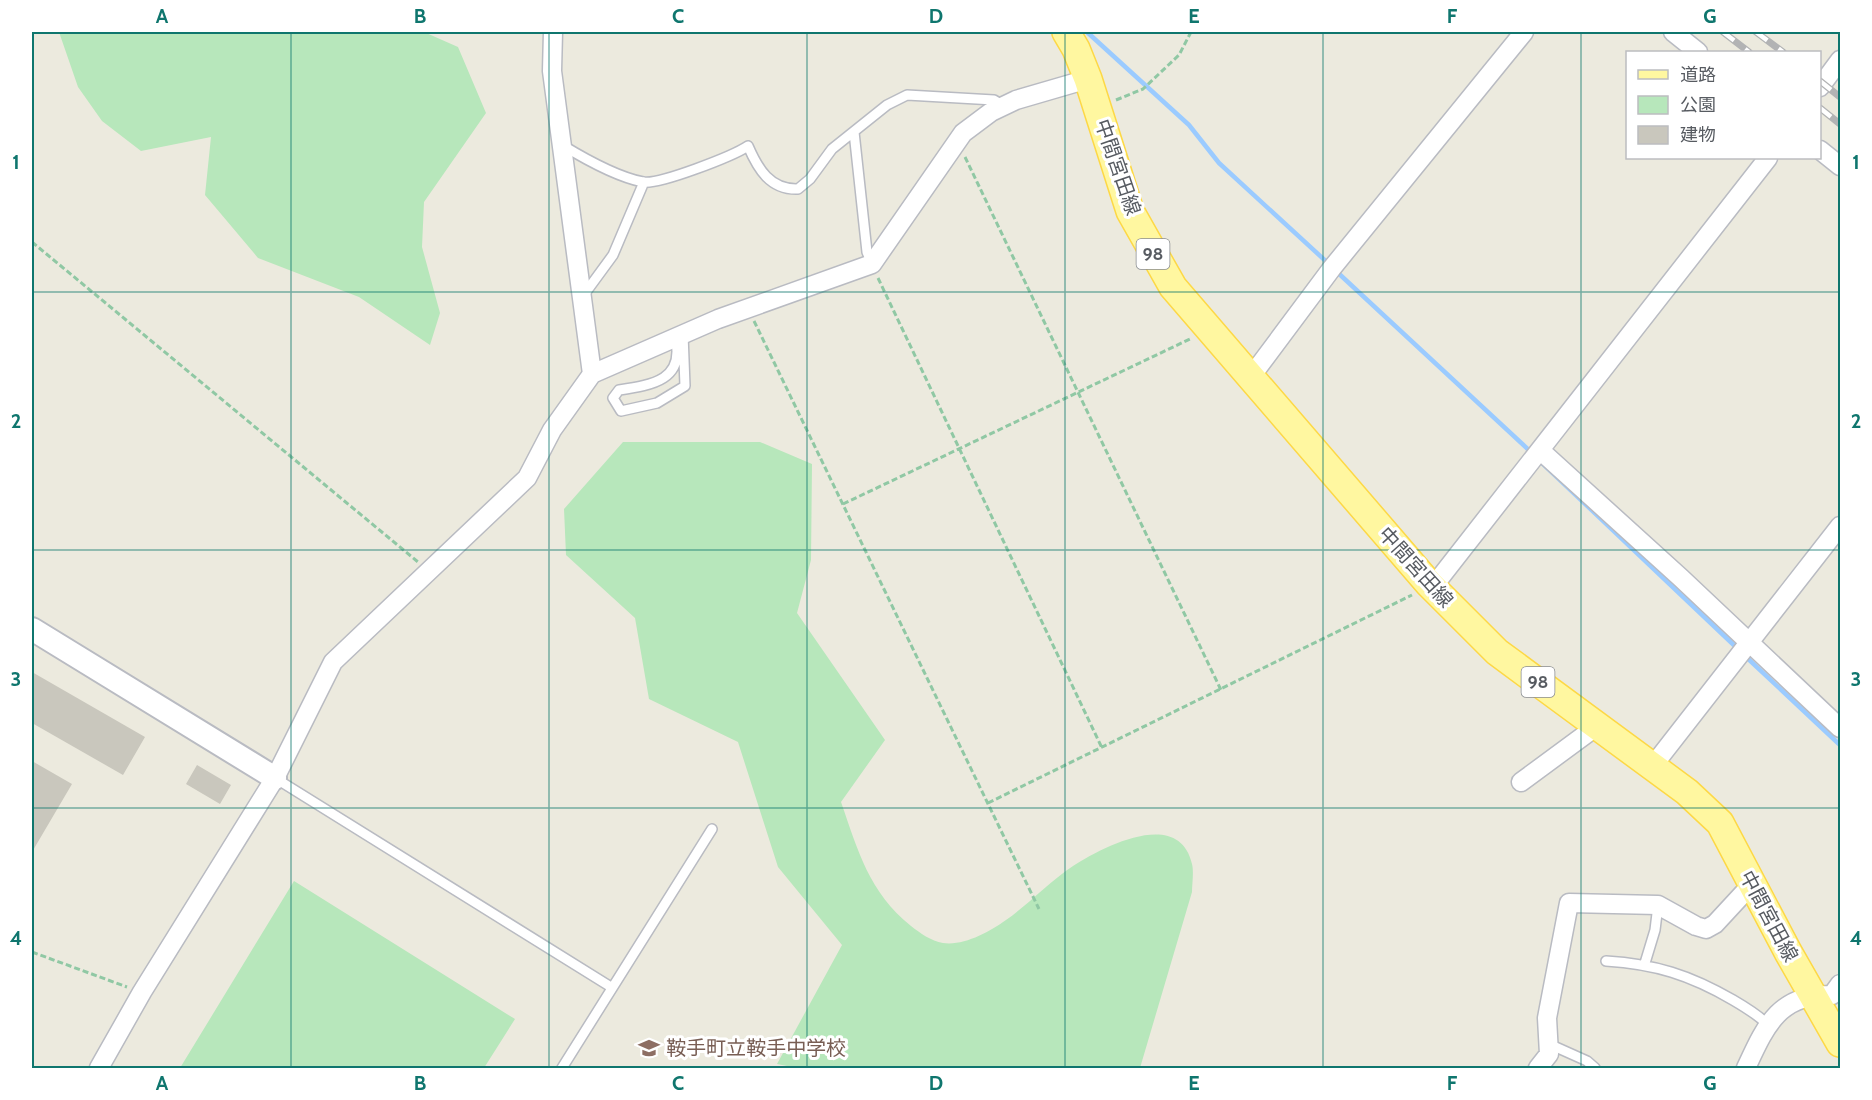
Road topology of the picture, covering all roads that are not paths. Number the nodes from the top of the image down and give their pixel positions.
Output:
1 (553, 32) edge
2 (1066, 32) edge
3 (1524, 32) edge
4 (1673, 32) edge
5 (1697, 51) edge
6 (1840, 60) edge
7 (1088, 79) junction
8 (1821, 86) edge
9 (1004, 106) junction
10 (854, 132) junction
11 (562, 145) junction
12 (1821, 151) edge
13 (1767, 159) edge
14 (1840, 166) edge
15 (644, 182) junction
16 (872, 264) junction
17 (582, 297) junction
18 (679, 336) junction
19 (592, 374) junction
20 (1250, 378) junction
21 (1541, 451) junction
22 (1840, 526) edge
23 (1430, 586) junction
24 (32, 629) edge
25 (1749, 644) junction
26 (1597, 726) junction
27 (1840, 728) edge
28 (1652, 768) junction
29 (275, 778) junction
30 (1521, 782) dead end
31 (712, 829) dead end
32 (1752, 884) junction
33 (1658, 905) junction
34 (1606, 961) dead end
35 (1645, 963) junction
36 (1840, 984) edge
37 (611, 987) junction
38 (1812, 994) junction
39 (1767, 1024) junction
40 (1840, 1043) edge
41 (1548, 1044) junction
42 (99, 1068) edge
43 (562, 1068) edge
44 (1538, 1068) edge
45 (1595, 1068) edge
46 (1746, 1068) edge

1 - 11 street
2 - 7 main road, 中間宮田線 / 98
3 - 20 street
4 - 5 street
6 - 8 street
7 - 9 street
7 - 20 main road, 中間宮田線 / 98
9 - 10 lane
9 - 16 street
10 - 15 lane
10 - 16 lane
11 - 15 lane
11 - 17 street
12 - 14 street
13 - 21 street
15 - 17 lane
16 - 18 street
17 - 19 street
18 - 18 lane
18 - 19 street
19 - 29 street
20 - 23 main road, 中間宮田線 / 98
21 - 23 street
21 - 25 street
22 - 25 street
23 - 26 main road, 中間宮田線 / 98
24 - 29 street
25 - 27 street
25 - 28 street
26 - 28 main road, 中間宮田線 / 98
26 - 30 street
28 - 32 main road, 中間宮田線 / 98
29 - 37 lane
29 - 42 street
31 - 37 lane
32 - 33 street
32 - 38 main road, 中間宮田線 / 98
33 - 35 lane
33 - 41 street
34 - 35 lane
35 - 39 lane
36 - 38 street
37 - 43 lane
38 - 39 street
38 - 40 main road, 中間宮田線 / 98
39 - 46 street
41 - 44 street
41 - 45 lane

